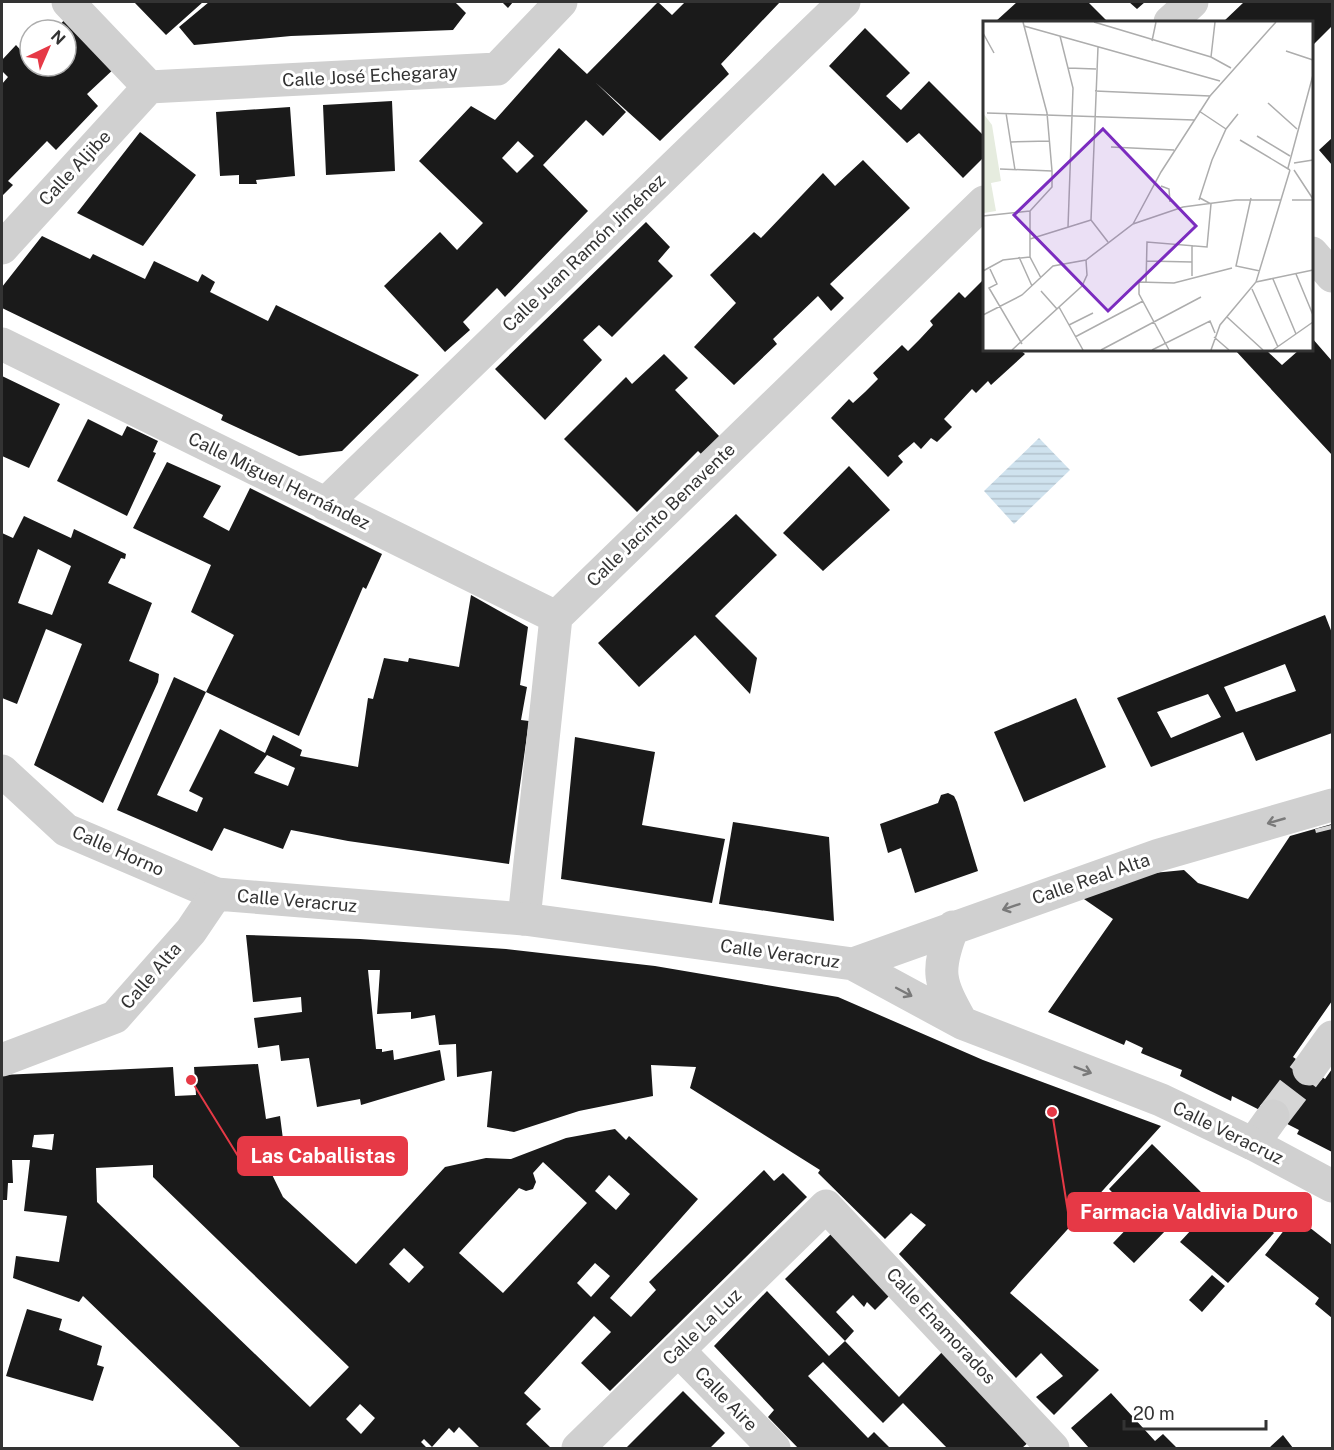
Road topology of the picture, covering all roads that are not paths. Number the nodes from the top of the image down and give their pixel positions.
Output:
1 (68, 2) edge
2 (561, 2) edge
3 (844, 2) edge
4 (1192, 2) edge
5 (1171, 21) edge
6 (150, 87) junction
7 (983, 203) edge
8 (2, 248) edge
9 (1313, 256) edge
10 (1332, 276) edge
11 (2, 344) edge
12 (325, 504) junction
13 (556, 617) junction
14 (2, 771) edge
15 (1329, 812) edge
16 (216, 894) junction
17 (524, 919) junction
18 (953, 927) junction
19 (853, 964) junction
20 (962, 1023) junction
21 (1332, 1036) edge
22 (2, 1060) edge
23 (1309, 1069) tunnel mouth
24 (1273, 1116) tunnel mouth
25 (1253, 1144) junction
26 (1332, 1186) edge
27 (826, 1206) joint
28 (678, 1350) junction
29 (578, 1449) edge
30 (774, 1449) edge
31 (1053, 1449) edge

1 - 6 street
2 - 6 street, Calle José Echegaray
3 - 12 street, Calle Juan Ramón Jiménez
4 - 5 street
6 - 8 street, Calle Aljibe
7 - 13 street, Calle Jacinto Benavente
9 - 10 street
11 - 12 street, Calle Miguel Hernández
12 - 13 street, Calle Miguel Hernández
13 - 17 street
14 - 16 street, Calle Horno
15 -> 18 street, Calle Real Alta
16 - 17 street, Calle Veracruz
16 - 22 street, Calle Alta
17 - 19 street, Calle Veracruz
18 - 19 street, Calle Real Alta
18 - 20 street
19 -> 20 street, Calle Veracruz
20 -> 25 street, Calle Veracruz
21 - 23 street
24 - 25 street
25 - 26 street, Calle Veracruz
27 - 28 street, Calle La Luz
27 - 31 street, Calle Enamorados
28 - 29 street, Calle La Luz
28 - 30 street, Calle Aire

